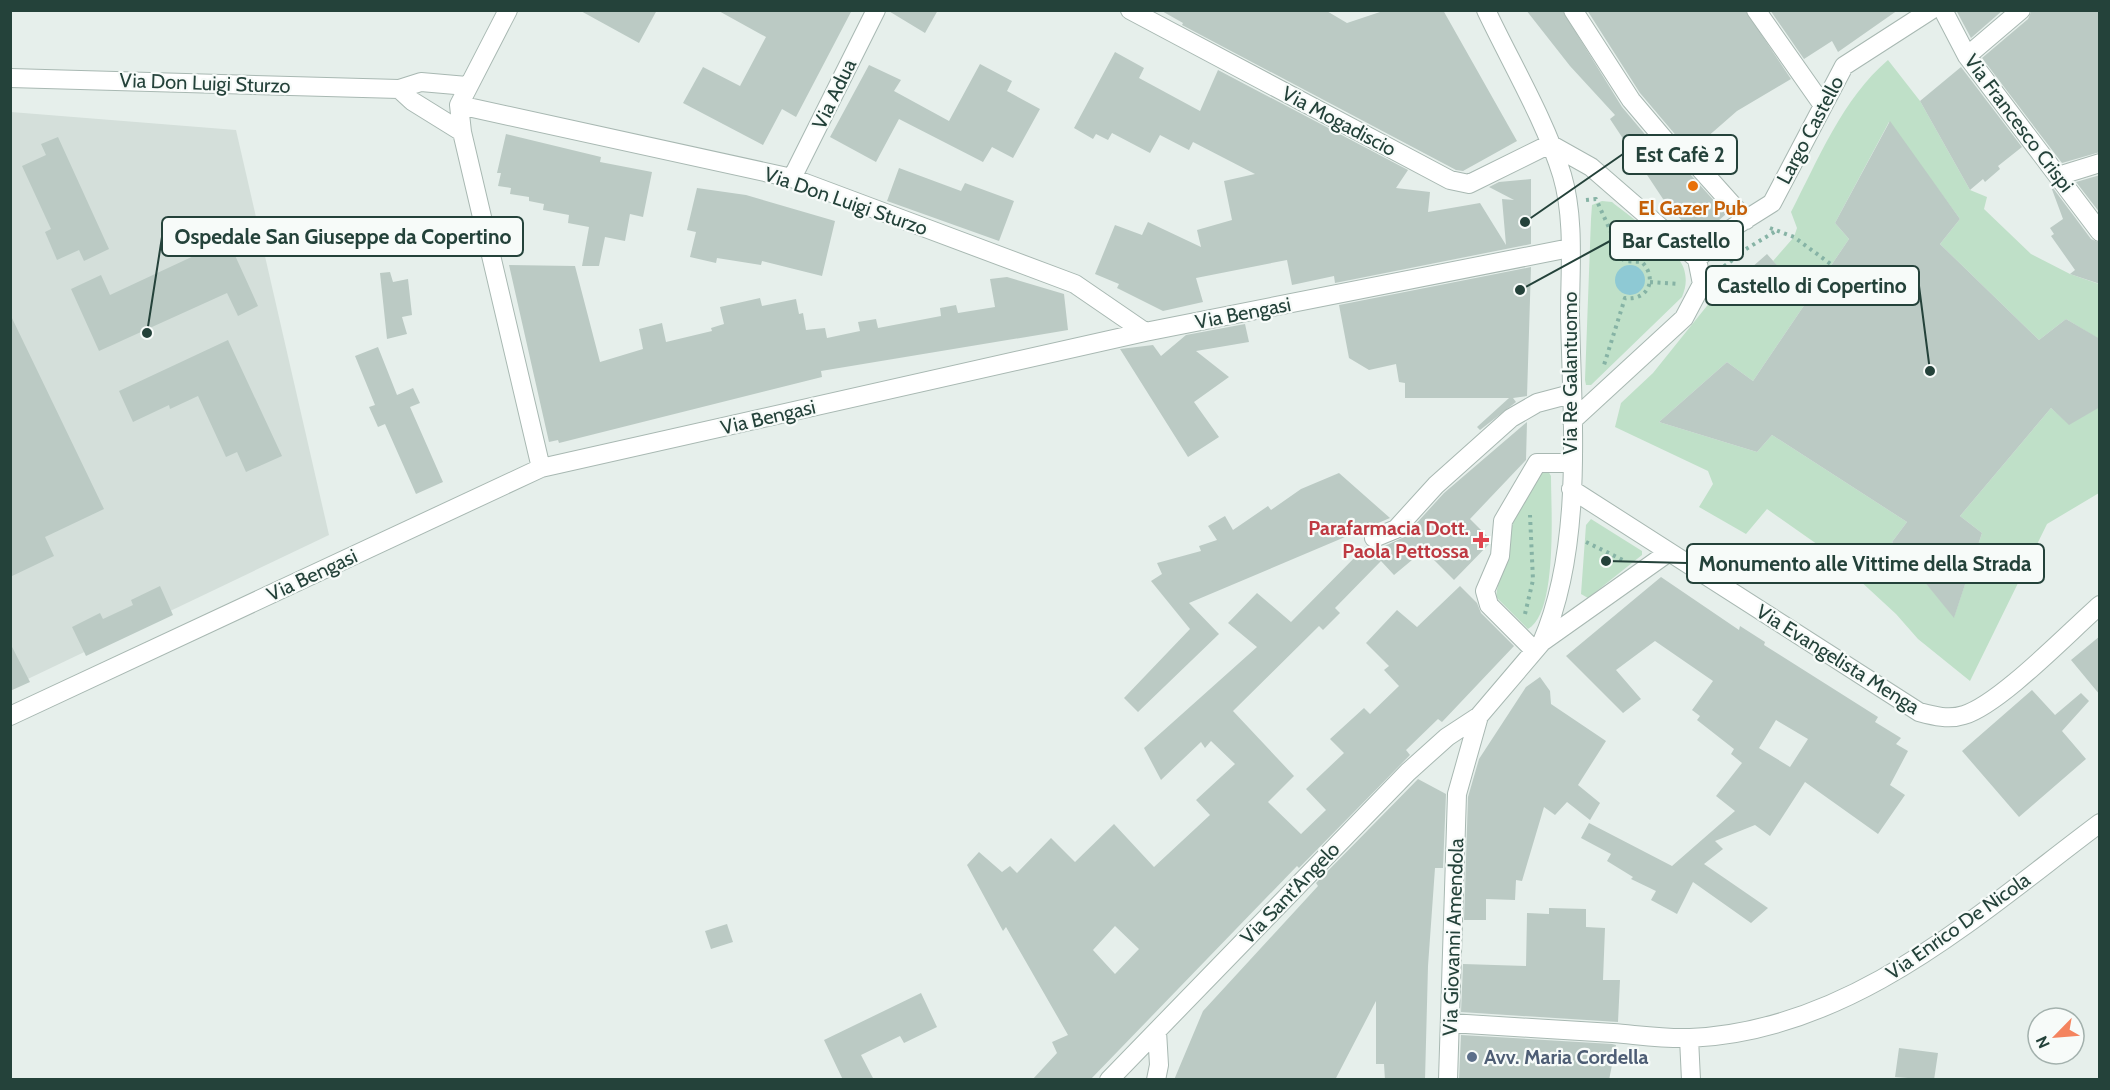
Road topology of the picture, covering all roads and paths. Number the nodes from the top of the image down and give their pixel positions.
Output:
1 (508, 10) edge
2 (876, 10) edge
3 (1130, 10) edge
4 (1486, 10) edge
5 (1573, 10) edge
6 (1756, 10) edge
7 (1931, 10) edge
8 (1943, 10) edge
9 (2021, 10) edge
10 (1967, 57) junction
11 (10, 78) edge
12 (467, 86) junction
13 (399, 89) junction
14 (1822, 104) junction
15 (459, 105) junction
16 (462, 132) junction
17 (1550, 144) junction
18 (2100, 163) edge
19 (1592, 167) junction
20 (2058, 176) junction
21 (792, 178) junction
22 (1567, 196) junction
23 (1746, 220) junction
24 (1777, 230) dead end
25 (2100, 232) edge
26 (1794, 237) dead end
27 (1570, 248) junction
28 (1746, 249) dead end
29 (1697, 259) junction
30 (1832, 265) dead end
31 (1650, 282) junction
32 (1702, 284) junction
33 (1145, 332) junction
34 (1610, 385) junction
35 (1571, 394) junction
36 (1572, 421) junction
37 (1571, 463) junction
38 (541, 468) junction
39 (1570, 489) junction
40 (1530, 511) dead end
41 (1567, 532) junction
42 (1374, 538) dead end
43 (1669, 552) junction
44 (1645, 570) junction
45 (2100, 605) edge
46 (1519, 635) junction
47 (1538, 646) junction
48 (10, 716) edge
49 (1479, 716) junction
50 (2100, 823) edge
51 (1450, 1023) junction
52 (1157, 1030) junction
53 (1689, 1038) junction
54 (1109, 1080) edge
55 (1155, 1080) edge
56 (1449, 1080) edge
57 (1691, 1080) edge

1 - 12 street
2 - 21 street, Via Adua
3 - 17 street, Via Mogadiscio
4 - 17 street, Via Re Galantuomo
5 - 23 street
6 - 14 street
7 - 14 street, Largo Castello
8 - 10 street, Via Francesco Crispi
9 - 10 street
10 - 20 street, Via Francesco Crispi
11 - 13 street, Via Don Luigi Sturzo
12 - 13 street, Via Don Luigi Sturzo
12 - 15 street
13 - 16 street
14 - 23 street, Largo Castello
15 - 16 street
15 - 21 street, Via Don Luigi Sturzo
16 - 38 street
17 - 19 street
17 - 22 street, Via Re Galantuomo
18 - 20 street
19 - 22 street
19 - 29 street
20 - 25 street, Via Francesco Crispi
21 - 33 street, Via Don Luigi Sturzo
22 - 27 street, Via Re Galantuomo
22 - 31 path
23 - 29 street, Largo Castello
24 - 28 path
26 - 30 path
27 - 33 street, Via Bengasi
27 - 35 street, Via Re Galantuomo
29 - 32 street
31 - 32 path
31 - 34 path
32 - 34 street
33 - 38 street, Via Bengasi
34 - 36 street
35 - 36 street, Via Re Galantuomo
35 - 42 street
36 - 37 street, Via Re Galantuomo
37 - 39 street, Via Re Galantuomo
37 - 46 street
38 - 48 street, Via Bengasi
39 - 41 street, Via Re Galantuomo
39 - 43 street, Via Evangelista Menga
40 - 46 path
41 - 44 path
41 - 47 street, Via Re Galantuomo
43 - 44 street
43 - 45 street, Via Evangelista Menga
44 - 47 street
46 - 47 street
47 - 49 street
49 - 51 street, Via Giovanni Amendola
49 - 52 street, Via Sant'Angelo
50 - 53 street, Via Enrico De Nicola
51 - 53 street, Via Enrico De Nicola
51 - 56 street, Via Giovanni Amendola
52 - 54 street, Via Sant'Angelo
52 - 55 street
53 - 57 street

